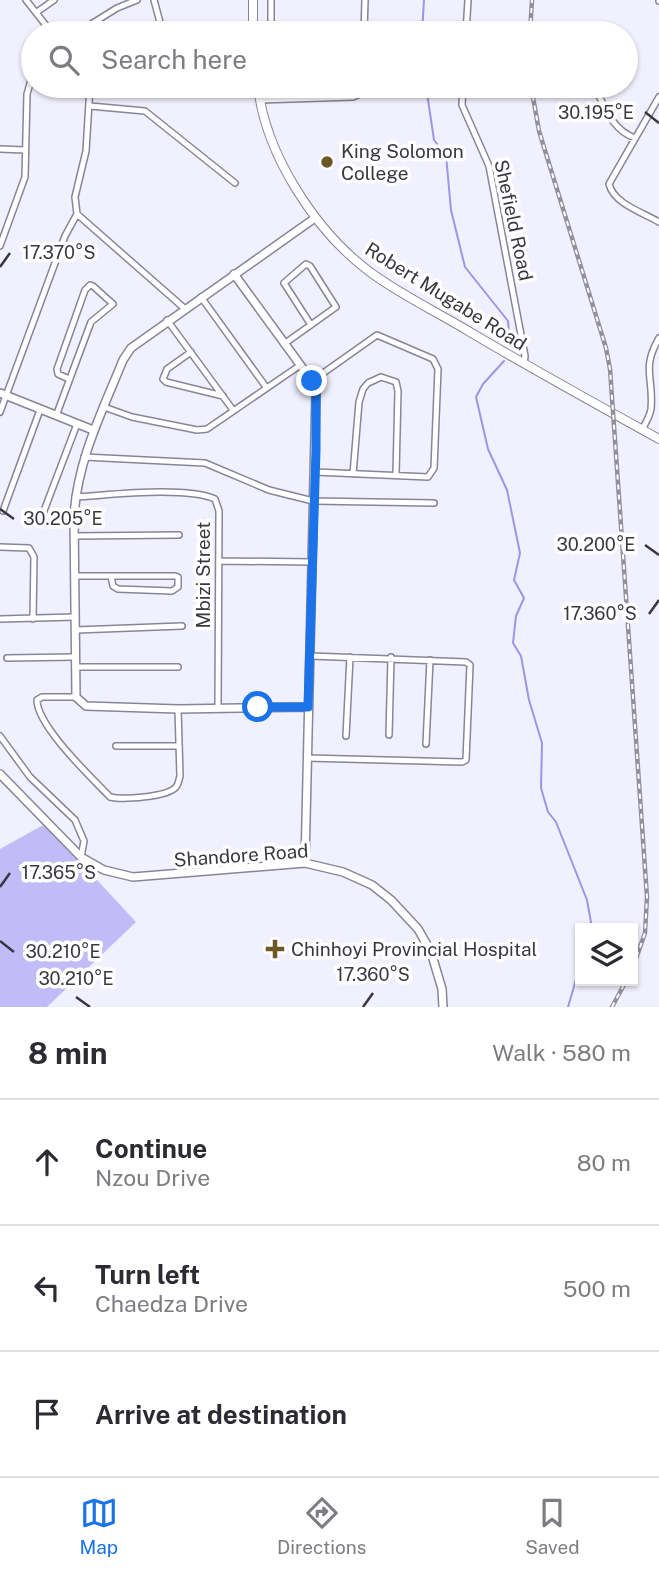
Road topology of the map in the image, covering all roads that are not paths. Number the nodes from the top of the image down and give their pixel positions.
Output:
1 (26, 0) edge
2 (54, 0) edge
3 (137, 0) edge
4 (154, 0) edge
5 (253, 0) edge
6 (271, 0) edge
7 (365, 0) edge
8 (468, 0) edge
9 (37, 12) junction
10 (43, 21) edge
11 (96, 21) edge
12 (160, 21) edge
13 (253, 21) edge
14 (271, 21) edge
15 (365, 21) edge
16 (467, 21) edge
17 (659, 97) edge
18 (27, 98) edge
19 (90, 98) edge
20 (277, 98) edge
21 (462, 98) edge
22 (600, 98) edge
23 (260, 100) joint
24 (90, 106) junction
25 (635, 138) junction
26 (0, 149) edge
27 (25, 150) junction
28 (234, 183) dead end
29 (77, 214) junction
30 (315, 218) junction
31 (659, 222) edge
32 (0, 246) edge
33 (234, 274) junction
34 (201, 297) junction
35 (184, 308) junction
36 (167, 320) junction
37 (311, 324) junction
38 (659, 338) edge
39 (284, 344) junction
40 (191, 352) junction
41 (524, 364) junction
42 (299, 366) junction
43 (69, 379) junction
44 (312, 381) junction
45 (266, 387) junction
46 (3, 395) edge
47 (223, 396) junction
48 (104, 407) junction
49 (40, 410) junction
50 (233, 410) junction
51 (0, 412) edge
52 (56, 416) junction
53 (77, 424) junction
54 (93, 430) junction
55 (642, 430) junction
56 (659, 439) edge
57 (84, 457) junction
58 (314, 472) junction
59 (353, 474) junction
60 (396, 474) junction
61 (75, 496) junction
62 (313, 501) junction
63 (434, 503) dead end
64 (3, 511) dead end
65 (74, 517) junction
66 (179, 535) dead end
67 (74, 536) junction
68 (0, 547) edge
69 (219, 561) junction
70 (313, 562) junction
71 (76, 576) junction
72 (111, 576) junction
73 (75, 617) junction
74 (0, 619) edge
75 (33, 619) junction
76 (181, 626) dead end
77 (76, 629) junction
78 (311, 656) junction
79 (75, 657) junction
80 (350, 657) junction
81 (391, 657) junction
82 (7, 658) dead end
83 (430, 660) junction
84 (75, 667) junction
85 (178, 667) dead end
86 (78, 699) junction
87 (308, 707) junction
88 (218, 708) junction
89 (178, 709) junction
90 (389, 735) dead end
91 (346, 736) dead end
92 (1, 741) edge
93 (426, 744) dead end
94 (116, 746) dead end
95 (178, 746) junction
96 (307, 758) junction
97 (0, 774) edge
98 (81, 857) junction
99 (305, 863) junction
100 (443, 1007) edge

1 - 9 street
2 - 9 street
3 - 11 street
4 - 12 street
5 - 13 main road
6 - 14 street
7 - 15 street
8 - 16 street
9 - 10 street
17 - 25 street
18 - 27 street
19 - 24 street
20 - 23 street
21 - 41 street, Shefield Road
22 - 25 street
23 - 30 main road, Robert Mugabe Road
24 - 28 street
24 - 29 street
25 - 31 street
26 - 27 street
27 - 32 street
29 - 35 street
29 - 46 street
30 - 33 street
30 - 41 main road, Robert Mugabe Road
33 - 34 street
33 - 39 street
34 - 35 street
34 - 45 street
35 - 36 street
36 - 40 street
36 - 48 street
37 - 37 street
37 - 39 street
38 - 55 street
39 - 42 street
40 - 47 street
40 - 47 street
41 - 55 main road, Robert Mugabe Road
42 - 44 street
42 - 45 street
43 - 43 street
43 - 52 street
44 - 58 street
44 - 60 street
45 - 50 street
46 - 49 street
46 - 51 street
47 - 50 street
48 - 50 street
48 - 54 street
49 - 52 street
49 - 64 street
52 - 53 street
53 - 54 street
53 - 65 street
54 - 57 street
55 - 56 main road, Robert Mugabe Road
57 - 61 street
57 - 62 street
58 - 59 street
58 - 62 street
59 - 60 street
59 - 60 street
61 - 65 street
61 - 69 street, Mbizi Street
62 - 63 street
62 - 70 street
65 - 67 street
66 - 67 street
67 - 71 street
68 - 75 street
69 - 70 street
69 - 88 street, Mbizi Street
70 - 78 street
71 - 72 street
71 - 73 street
72 - 72 street
73 - 75 street
73 - 77 street
74 - 75 street
76 - 77 street
77 - 79 street
78 - 80 street
78 - 87 street
79 - 82 street
79 - 84 street
80 - 81 street
80 - 91 street
81 - 83 street
81 - 90 street
83 - 93 street
83 - 96 street
84 - 85 street
84 - 86 street
86 - 89 street
86 - 95 street
87 - 88 street
87 - 96 street
88 - 89 street
89 - 95 street
92 - 98 street
94 - 95 street
96 - 99 street
97 - 98 street, Shandore Road
98 - 99 street, Shandore Road
99 - 100 street, Shandore Road

